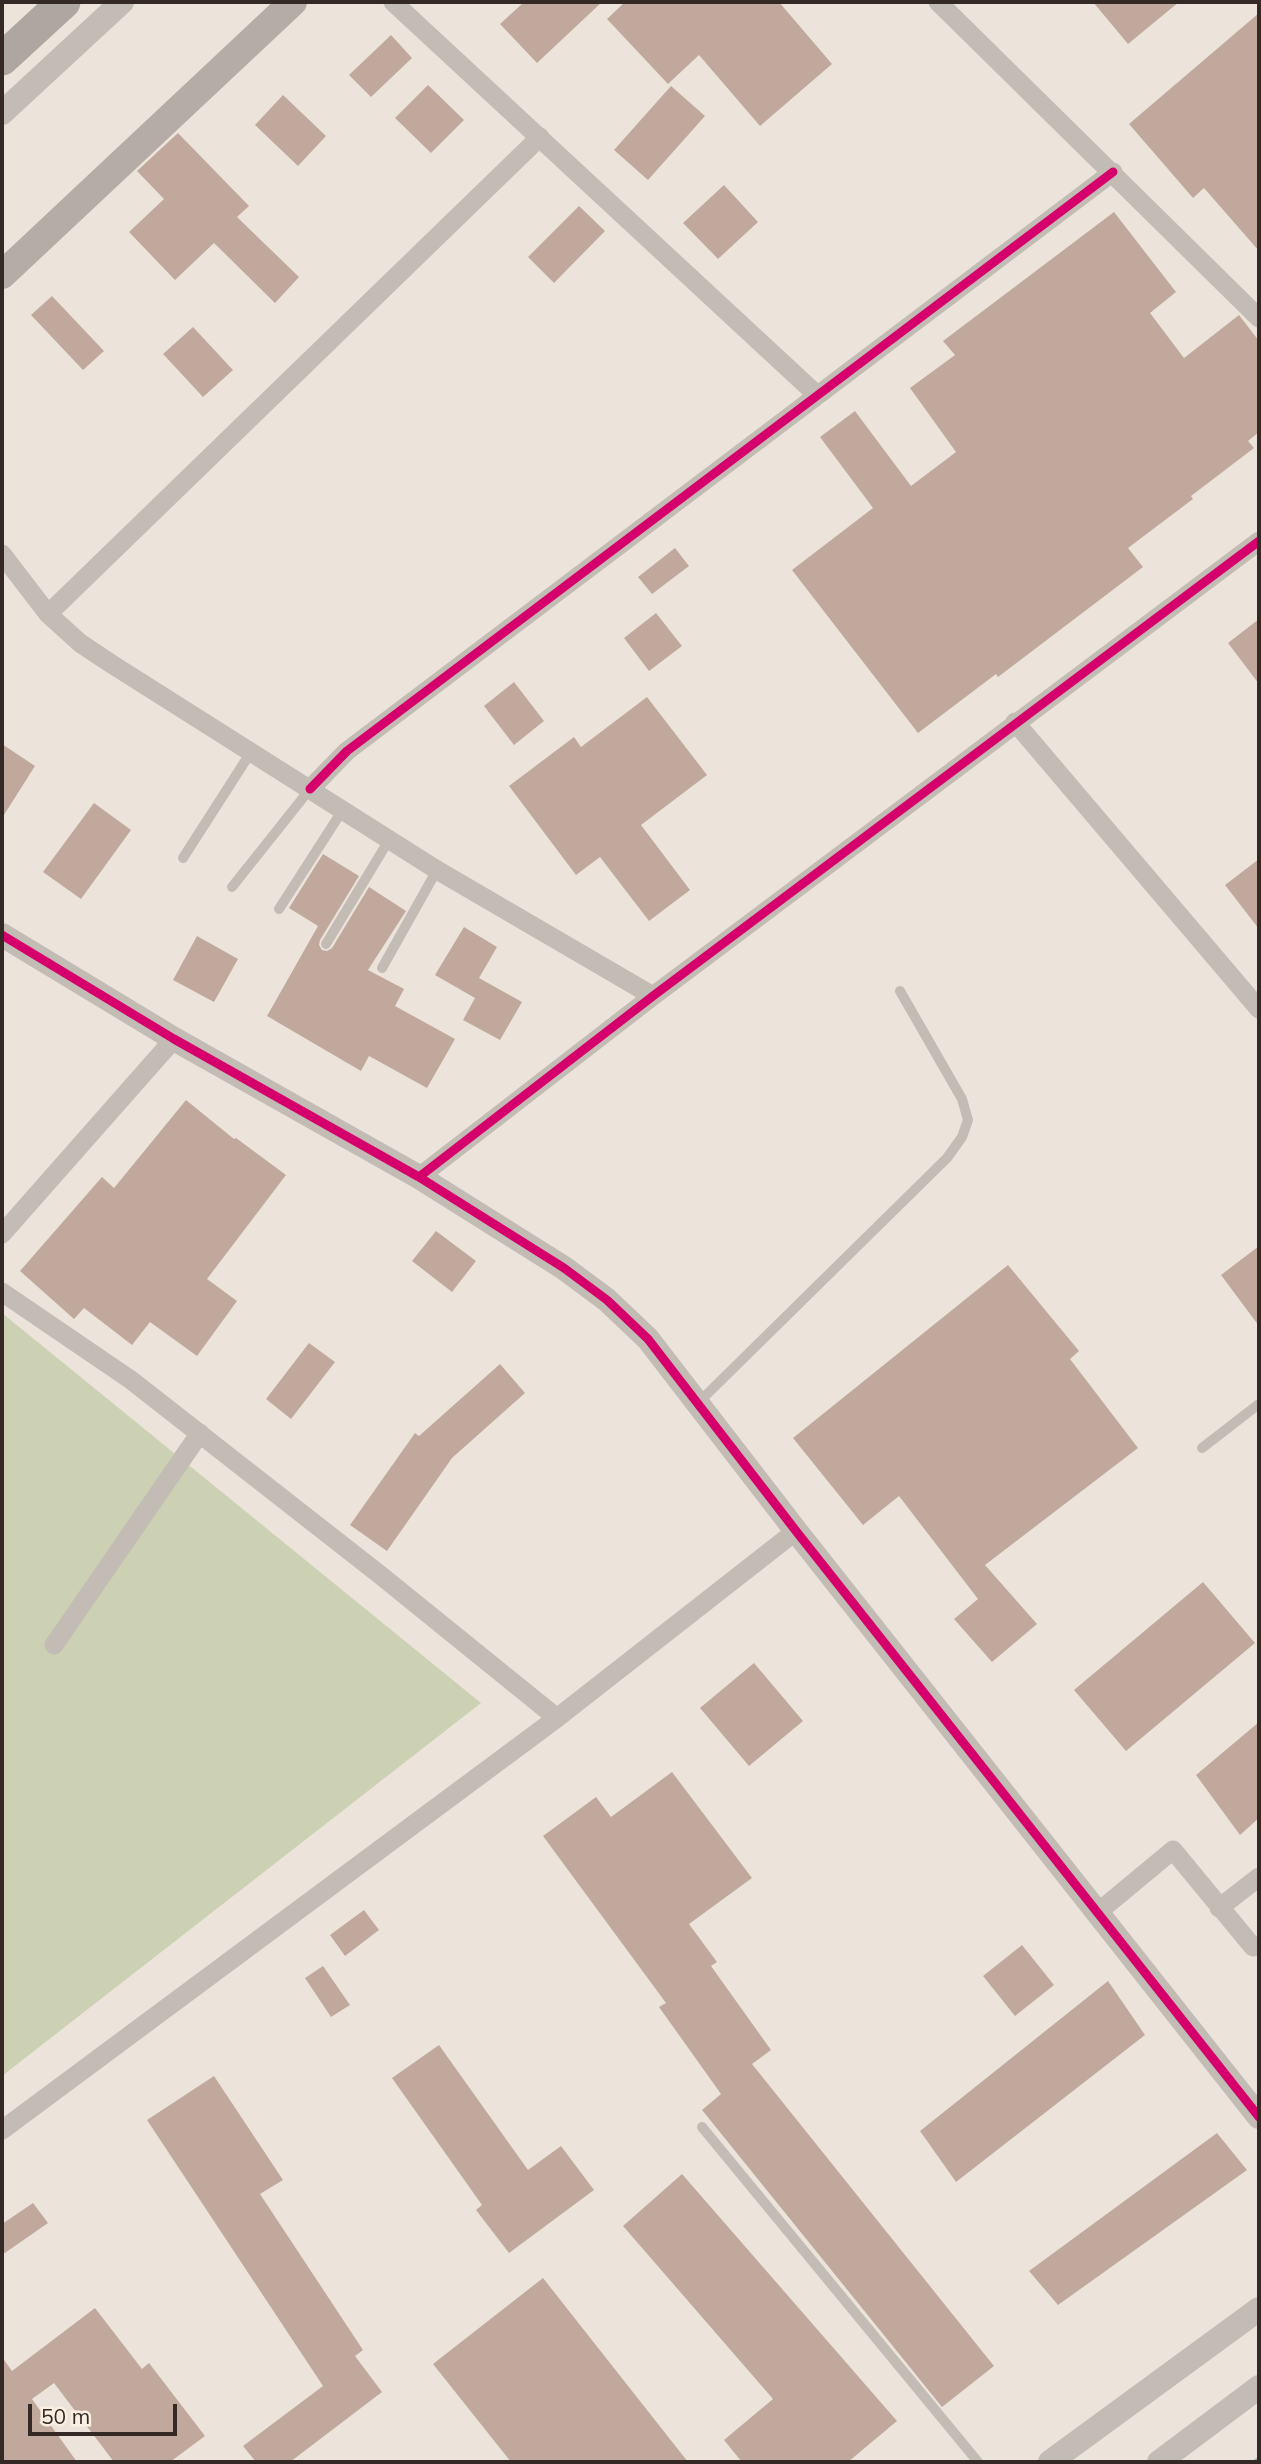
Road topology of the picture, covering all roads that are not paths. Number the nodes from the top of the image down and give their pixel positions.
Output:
1 (64, 2) edge
2 (122, 2) edge
3 (293, 2) edge
4 (393, 2) edge
5 (938, 2) edge
6 (2, 59) edge
7 (2, 113) edge
8 (540, 137) junction
9 (1113, 172) junction
10 (2, 275) edge
11 (1259, 318) edge
12 (817, 395) junction
13 (1259, 541) edge
14 (2, 554) edge
15 (48, 614) junction
16 (1015, 722) junction
17 (251, 751) junction
18 (310, 789) junction
19 (342, 811) junction
20 (389, 840) junction
21 (183, 858) dead end
22 (437, 870) junction
23 (232, 887) dead end
24 (279, 909) dead end
25 (2, 935) edge
26 (326, 944) dead end
27 (382, 968) dead end
28 (900, 990) dead end
29 (653, 996) junction
30 (1259, 1009) edge
31 (174, 1039) junction
32 (419, 1177) junction
33 (2, 1234) edge
34 (2, 1292) edge
35 (1259, 1404) edge
36 (697, 1405) junction
37 (200, 1433) junction
38 (1202, 1448) dead end
39 (796, 1531) junction
40 (54, 1645) dead end
41 (557, 1718) junction
42 (1259, 1877) edge
43 (1219, 1908) junction
44 (1097, 1913) junction
45 (1253, 1947) dead end
46 (1259, 2118) edge
47 (702, 2127) dead end
48 (2, 2130) edge
49 (1259, 2309) edge
50 (1259, 2387) edge
51 (978, 2462) edge
52 (1050, 2462) edge
53 (1159, 2462) edge

1 - 6 highway
2 - 7 street
3 - 10 main road
4 - 8 street
5 - 9 street
8 - 12 street
8 - 15 street
9 - 11 street
9 - 12 street
12 - 18 street
13 - 16 street
14 - 15 street
15 - 17 street
16 - 29 street
16 - 30 street
17 - 18 street
17 - 21 lane
18 - 19 street
18 - 23 lane
19 - 20 street
19 - 24 lane
20 - 22 street
20 - 26 lane
22 - 27 lane
22 - 29 street
25 - 31 street
28 - 36 lane
29 - 32 street
31 - 32 street
31 - 33 street
32 - 36 street
34 - 37 street
35 - 38 lane
36 - 39 street
37 - 40 street
37 - 41 street
39 - 41 street
39 - 44 street
41 - 48 street
42 - 43 street
43 - 44 street
43 - 45 street
44 - 46 street
47 - 51 lane
49 - 52 street
50 - 53 street

